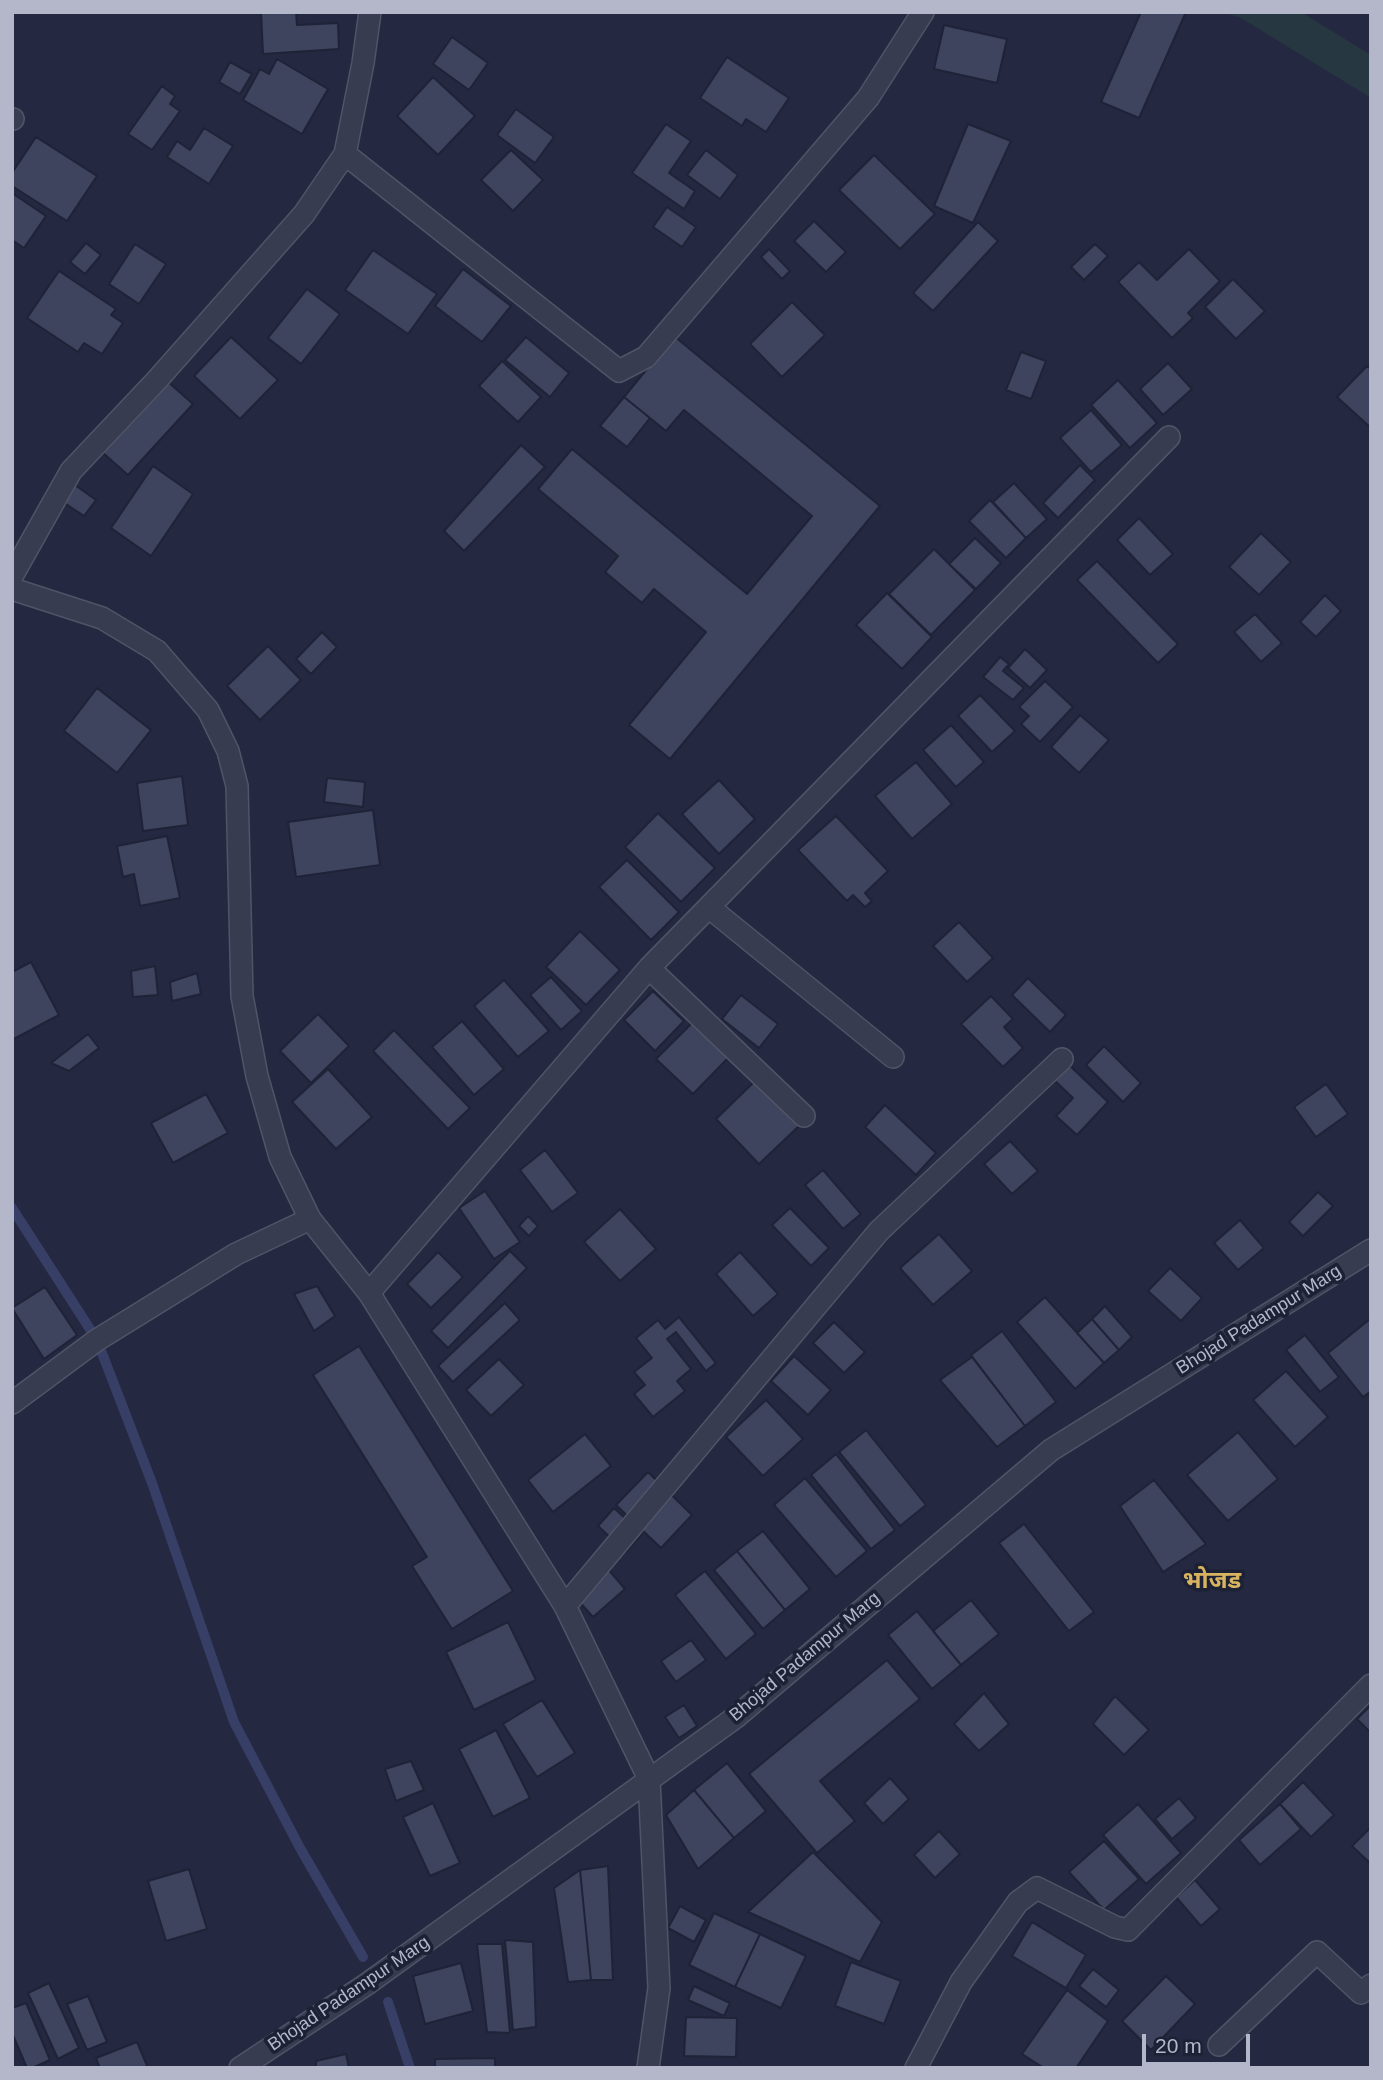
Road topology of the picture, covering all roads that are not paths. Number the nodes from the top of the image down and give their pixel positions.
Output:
1 (370, 12) edge
2 (923, 12) edge
3 (345, 154) junction
4 (1169, 437) dead end
5 (12, 576) edge
6 (12, 589) edge
7 (710, 908) junction
8 (649, 968) junction
9 (894, 1057) dead end
10 (1062, 1059) dead end
11 (804, 1116) dead end
12 (310, 1219) junction
13 (1371, 1250) edge
14 (369, 1293) junction
15 (12, 1403) edge
16 (565, 1606) junction
17 (1371, 1685) edge
18 (649, 1779) junction
19 (1371, 1985) edge
20 (1219, 2045) dead end
21 (240, 2068) edge
22 (648, 2068) edge
23 (916, 2068) edge

1 - 3 street
2 - 3 street
3 - 5 street
4 - 7 street
6 - 12 street
7 - 8 street
7 - 9 street
8 - 11 street
8 - 14 street
10 - 16 street
12 - 14 street
12 - 15 street
13 - 18 street, Bhojad Padampur Marg
14 - 16 street
16 - 18 street
17 - 23 street
18 - 21 street, Bhojad Padampur Marg
18 - 22 street
19 - 20 street

